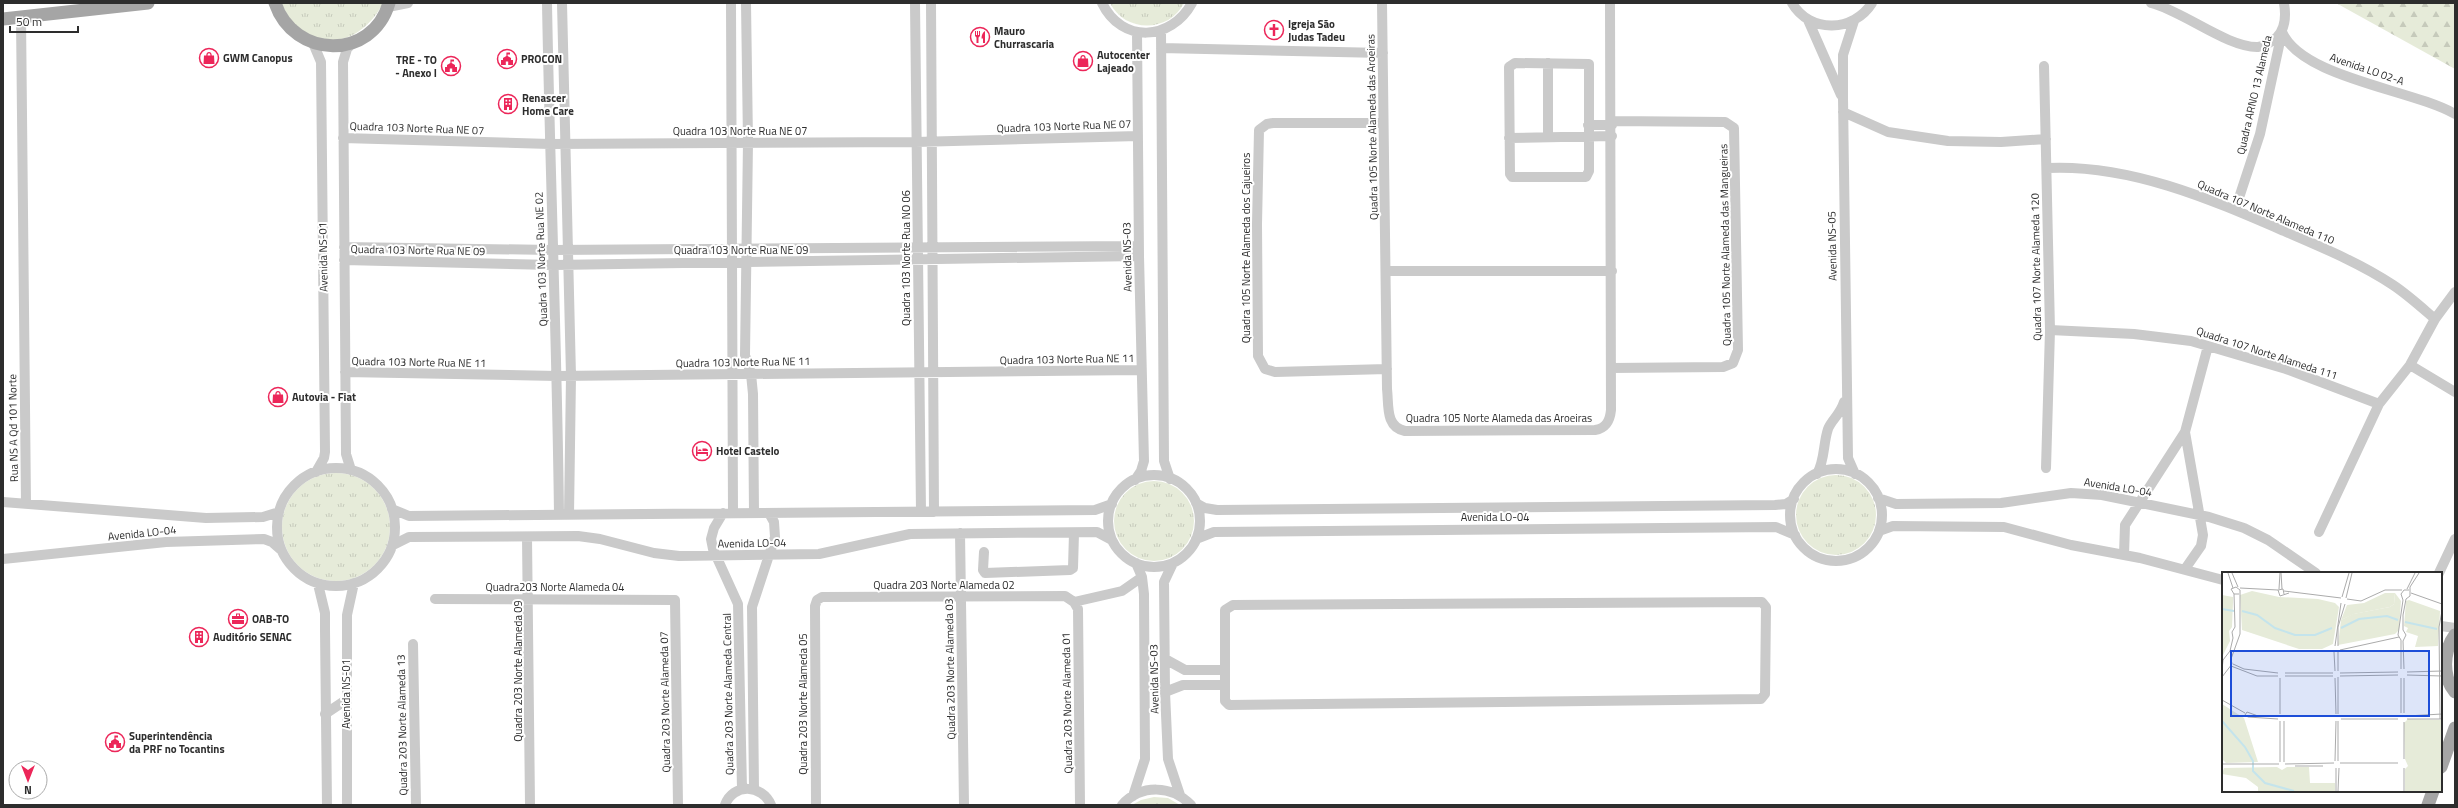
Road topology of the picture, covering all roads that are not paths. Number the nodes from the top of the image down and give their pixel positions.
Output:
1 (52, 3) edge
2 (148, 3) edge
3 (408, 3) edge
4 (547, 3) edge
5 (562, 3) edge
6 (731, 3) edge
7 (746, 3) edge
8 (915, 3) edge
9 (931, 3) edge
10 (1101, 3) edge
11 (1192, 3) edge
12 (1610, 3) edge
13 (1792, 3) edge
14 (1872, 3) edge
15 (2151, 3) edge
16 (2284, 3) edge
17 (274, 4) edge
18 (1381, 4) edge
19 (388, 5) edge
20 (39, 15) junction
21 (22, 17) junction
22 (3, 18) edge
23 (1808, 20) junction
24 (1854, 21) junction
25 (1161, 31) junction
26 (1137, 32) junction
27 (2282, 32) junction
28 (353, 42) junction
29 (313, 43) junction
30 (1161, 48) junction
31 (1383, 53) junction
32 (1548, 63) junction
33 (2044, 66) dead end
34 (1843, 98) junction
35 (1843, 112) junction
36 (2455, 114) edge
37 (1383, 123) junction
38 (1612, 127) junction
39 (1588, 130) junction
40 (1138, 136) junction
41 (1548, 136) junction
42 (343, 138) junction
43 (1509, 138) junction
44 (2046, 139) junction
45 (748, 142) junction
46 (916, 142) junction
47 (932, 142) junction
48 (732, 143) junction
49 (550, 144) junction
50 (566, 144) junction
51 (2047, 168) junction
52 (2235, 210) junction
53 (1138, 246) junction
54 (344, 247) junction
55 (918, 248) junction
56 (931, 248) junction
57 (732, 249) junction
58 (745, 249) junction
59 (552, 250) junction
60 (567, 250) junction
61 (1139, 256) junction
62 (344, 260) junction
63 (918, 261) junction
64 (931, 261) junction
65 (732, 262) junction
66 (746, 262) junction
67 (568, 264) junction
68 (554, 265) junction
69 (1386, 271) junction
70 (1612, 271) junction
71 (2455, 292) edge
72 (2436, 318) junction
73 (2050, 330) junction
74 (2208, 346) junction
75 (2410, 365) junction
76 (1612, 368) junction
77 (1387, 369) junction
78 (1141, 370) junction
79 (345, 372) junction
80 (932, 372) junction
81 (918, 373) junction
82 (733, 374) junction
83 (751, 374) junction
84 (557, 376) junction
85 (571, 376) junction
86 (2455, 392) edge
87 (1846, 394) junction
88 (2379, 404) junction
89 (2185, 432) junction
90 (2046, 468) dead end
91 (351, 470) junction
92 (316, 472) junction
93 (1817, 474) junction
94 (1855, 474) junction
95 (1170, 479) junction
96 (1135, 480) junction
97 (1794, 498) junction
98 (1878, 498) junction
99 (2138, 501) junction
100 (3, 502) edge
101 (1196, 503) junction
102 (26, 504) junction
103 (1112, 504) junction
104 (392, 509) junction
105 (278, 512) junction
106 (921, 512) junction
107 (934, 512) junction
108 (754, 513) junction
109 (769, 513) junction
110 (728, 514) junction
111 (559, 515) junction
112 (569, 515) junction
113 (2199, 515) junction
114 (1880, 531) junction
115 (2319, 532) dead end
116 (960, 533) junction
117 (1074, 533) junction
118 (1795, 535) junction
119 (527, 537) junction
120 (2455, 538) edge
121 (1196, 539) junction
122 (1112, 540) junction
123 (393, 545) junction
124 (280, 549) junction
125 (984, 552) dead end
126 (716, 555) junction
127 (770, 555) junction
128 (2124, 555) junction
129 (3, 559) edge
130 (1136, 563) junction
131 (1173, 563) junction
132 (2185, 569) junction
133 (2315, 572) edge
134 (2439, 572) edge
135 (1142, 577) junction
136 (2222, 580) edge
137 (318, 584) junction
138 (354, 584) junction
139 (962, 597) junction
140 (529, 599) junction
141 (436, 600) dead end
142 (675, 600) joint
143 (815, 602) joint
144 (1074, 602) junction
145 (2442, 626) edge
146 (2455, 628) edge
147 (2455, 635) edge
148 (413, 644) dead end
149 (1165, 659) junction
150 (2443, 661) edge
151 (1225, 670) junction
152 (1225, 686) junction
153 (1166, 692) junction
154 (2455, 692) edge
155 (346, 700) junction
156 (325, 714) junction
157 (2455, 728) edge
158 (2442, 764) edge
159 (742, 789) junction
160 (754, 789) junction
161 (2433, 792) edge
162 (1180, 795) junction
163 (1133, 796) junction
164 (327, 805) edge
165 (347, 805) edge
166 (416, 805) edge
167 (530, 805) edge
168 (678, 805) edge
169 (725, 805) edge
170 (771, 805) edge
171 (816, 805) edge
172 (964, 805) edge
173 (1080, 805) edge
174 (1122, 805) edge
175 (1191, 805) edge
176 (2428, 805) edge

1 - 20 main road
2 - 20 main road
3 - 19 street
4 - 49 street, Quadra 103 Norte Rua NE 02
5 - 50 street
6 - 48 street
7 - 45 street
8 - 46 street, Quadra 103 Norte Rua NO 06
9 - 47 street
10 - 26 street
11 - 25 street
12 - 38 street, Quadra 105 Norte Alameda das Aroeiras
13 - 23 street
14 - 24 street
15 - 27 street
16 - 27 street, Quadra ARNO 13 Alameda
17 - 29 main road
18 - 31 street, Quadra 105 Norte Alameda das Aroeiras
19 - 28 main road
20 - 21 main road
21 - 22 main road
21 - 102 street, Rua NS A Qd 101 Norte
23 - 24 street
23 - 34 street
24 - 34 street, Avenida NS-05
25 - 26 street
25 - 30 street
26 - 40 street, Avenida NS-03
27 - 36 street, Avenida LO 02-A
27 - 52 street, Quadra ARNO 13 Alameda
28 - 29 main road
28 - 42 street, Avenida NS-01
29 - 92 street, Avenida NS-01
30 - 31 street
30 - 95 street
31 - 37 street, Quadra 105 Norte Alameda das Aroeiras
32 - 39 street
32 - 41 street
32 - 43 street
33 - 44 street, Quadra 107 Norte Alameda 120
34 - 35 street, Avenida NS-05
35 - 44 street
35 - 87 street, Avenida NS-05
37 - 69 street, Quadra 105 Norte Alameda das Aroeiras
37 - 77 street, Quadra 105 Norte Alameda dos Cajueiros
38 - 39 street
38 - 70 street, Quadra 105 Norte Alameda das Aroeiras
38 - 76 street, Quadra 105 Norte Alameda das Mangueiras
39 - 41 street
39 - 43 street
40 - 47 street, Quadra 103 Norte Rua NE 07
40 - 53 street, Avenida NS-03
41 - 43 street
42 - 49 street, Quadra 103 Norte Rua NE 07
42 - 54 street, Avenida NS-01
44 - 51 street, Quadra 107 Norte Alameda 120
45 - 46 street, Quadra 103 Norte Rua NE 07
45 - 48 street, Quadra 103 Norte Rua NE 07
45 - 58 street
46 - 47 street, Quadra 103 Norte Rua NE 07
46 - 55 street, Quadra 103 Norte Rua NO 06
47 - 56 street
48 - 50 street, Quadra 103 Norte Rua NE 07
48 - 57 street
49 - 50 street, Quadra 103 Norte Rua NE 07
49 - 59 street, Quadra 103 Norte Rua NE 02
50 - 60 street
51 - 52 street, Quadra 107 Norte Alameda 110
51 - 73 street, Quadra 107 Norte Alameda 120
52 - 72 street, Quadra 107 Norte Alameda 110
53 - 56 street, Quadra 103 Norte Rua NE 09
53 - 61 street, Avenida NS-03
54 - 59 street, Quadra 103 Norte Rua NE 09
54 - 62 street, Avenida NS-01
55 - 56 street, Quadra 103 Norte Rua NE 09
55 - 58 street, Quadra 103 Norte Rua NE 09
55 - 63 street, Quadra 103 Norte Rua NO 06
56 - 64 street
57 - 58 street, Quadra 103 Norte Rua NE 09
57 - 60 street, Quadra 103 Norte Rua NE 09
57 - 65 street
58 - 66 street
59 - 60 street, Quadra 103 Norte Rua NE 09
59 - 68 street, Quadra 103 Norte Rua NE 02
60 - 67 street
61 - 64 street, Quadra 103 Norte Rua NE 09
61 - 78 street, Avenida NS-03
62 - 68 street, Quadra 103 Norte Rua NE 09
62 - 79 street, Avenida NS-01
63 - 64 street, Quadra 103 Norte Rua NE 09
63 - 66 street, Quadra 103 Norte Rua NE 09
63 - 81 street, Quadra 103 Norte Rua NO 06
64 - 80 street
65 - 66 street, Quadra 103 Norte Rua NE 09
65 - 67 street, Quadra 103 Norte Rua NE 09
65 - 82 street
66 - 83 street
67 - 68 street, Quadra 103 Norte Rua NE 09
67 - 85 street
68 - 84 street, Quadra 103 Norte Rua NE 02
69 - 70 street
69 - 77 street, Quadra 105 Norte Alameda das Aroeiras
70 - 76 street, Quadra 105 Norte Alameda das Aroeiras
71 - 72 street
72 - 75 street
73 - 74 street, Quadra 107 Norte Alameda 111
73 - 90 street, Quadra 107 Norte Alameda 120
74 - 88 street, Quadra 107 Norte Alameda 111
74 - 89 street
75 - 86 street
75 - 88 street
76 - 77 street, Quadra 105 Norte Alameda das Aroeiras
78 - 80 street, Quadra 103 Norte Rua NE 11
78 - 96 street, Avenida NS-03
79 - 84 street, Quadra 103 Norte Rua NE 11
79 - 91 street, Avenida NS-01
80 - 81 street, Quadra 103 Norte Rua NE 11
80 - 107 street
81 - 83 street, Quadra 103 Norte Rua NE 11
81 - 106 street, Quadra 103 Norte Rua NO 06
82 - 83 street, Quadra 103 Norte Rua NE 11
82 - 85 street, Quadra 103 Norte Rua NE 11
82 - 110 street
83 - 108 street
84 - 85 street, Quadra 103 Norte Rua NE 11
84 - 111 street, Quadra 103 Norte Rua NE 02
85 - 112 street
87 - 93 street, Avenida NS-05
87 - 94 street, Avenida NS-05
88 - 115 street
89 - 99 street
89 - 113 street
91 - 92 street
91 - 104 street
92 - 105 street
93 - 94 street
93 - 97 street
94 - 98 street
95 - 96 street, Avenida NS-03
95 - 101 street, Avenida NS-03
96 - 103 street, Avenida NS-03
97 - 101 street, Avenida LO-04
97 - 118 street
98 - 99 street, Avenida LO-04
98 - 114 street
99 - 113 street, Avenida LO-04
99 - 128 street
100 - 102 street, Avenida LO-04
101 - 121 street, Avenida NS-03
102 - 105 street, Avenida LO-04
103 - 107 street
103 - 122 street, Avenida NS-03
104 - 111 street
104 - 123 street
105 - 124 street
106 - 107 street
106 - 109 street
108 - 109 street
108 - 110 street
109 - 127 street
110 - 112 street
110 - 126 street, Quadra 203 Norte Alameda Central
111 - 112 street
113 - 132 street
113 - 133 street, Avenida LO-04
114 - 118 street
114 - 128 street
116 - 117 street, Avenida LO-04
116 - 127 street, Avenida LO-04
116 - 139 street, Quadra 203 Norte Alameda 03
117 - 122 street, Avenida LO-04
117 - 125 street
118 - 121 street, Avenida LO-04
119 - 123 street, Avenida LO-04
119 - 126 street, Avenida LO-04
119 - 140 street, Quadra 203 Norte Alameda 09
120 - 134 street
121 - 131 street, Avenida NS-03
122 - 130 street, Avenida NS-03
123 - 138 street
124 - 129 street, Avenida LO-04
124 - 137 street
126 - 127 street, Avenida LO-04
126 - 159 street, Quadra 203 Norte Alameda Central
127 - 160 street
128 - 132 street
130 - 131 street, Avenida NS-03
130 - 135 street, Avenida NS-03
131 - 149 street, Avenida NS-03
132 - 136 street
135 - 144 street
135 - 163 street, Avenida NS-03
137 - 138 street
137 - 156 street, Avenida NS-01
138 - 155 street, Avenida NS-01
139 - 143 street, Quadra 203 Norte Alameda 02
139 - 144 street, Quadra 203 Norte Alameda 02
139 - 172 street, Quadra 203 Norte Alameda 03
140 - 141 street, Quadra203 Norte Alameda 04
140 - 142 street, Quadra203 Norte Alameda 04
140 - 167 street, Quadra 203 Norte Alameda 09
142 - 168 street, Quadra 203 Norte Alameda 07
143 - 171 street, Quadra 203 Norte Alameda 05
144 - 173 street, Quadra 203 Norte Alameda 01
145 - 146 street
147 - 150 main road
148 - 166 street, Quadra 203 Norte Alameda 13
149 - 151 street
149 - 153 street, Avenida NS-03
150 - 154 main road
151 - 152 street
151 - 152 street
152 - 153 street
153 - 162 street, Avenida NS-03
155 - 156 street
155 - 165 street, Avenida NS-01
156 - 164 street, Avenida NS-01
157 - 158 main road
159 - 160 street, Quadra 203 Norte Alameda Central
159 - 169 street, Quadra 203 Norte Alameda Central
160 - 170 street
161 - 176 main road
162 - 163 street, Avenida NS-03
162 - 175 street, Avenida NS-03
163 - 174 street, Avenida NS-03

